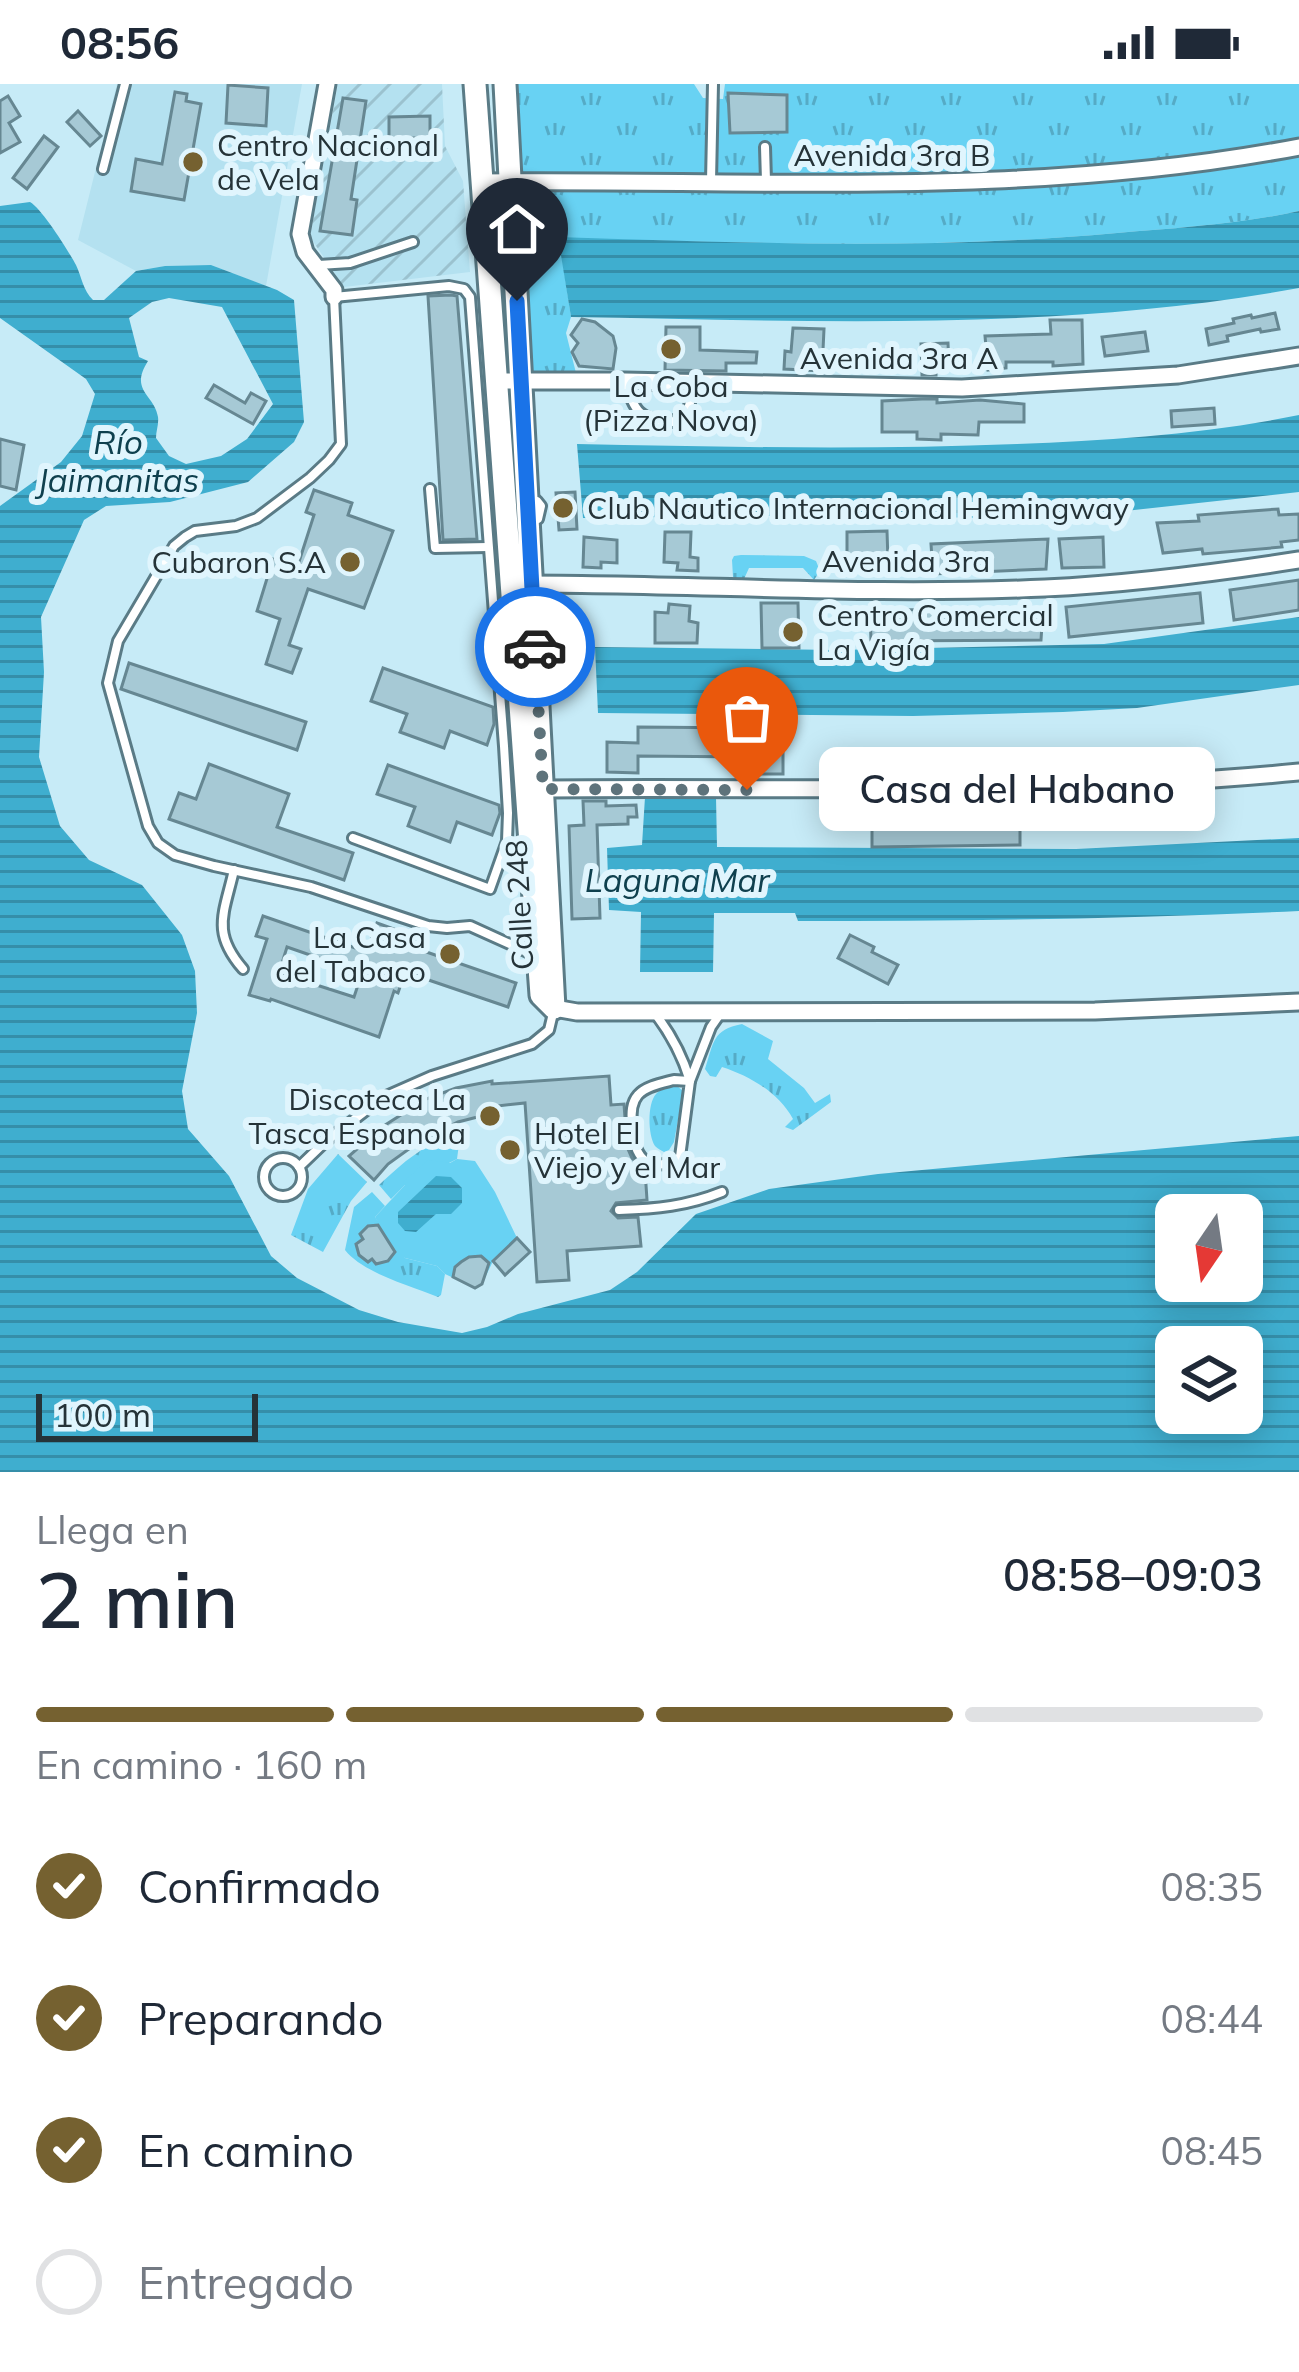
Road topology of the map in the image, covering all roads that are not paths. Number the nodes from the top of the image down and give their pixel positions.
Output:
1 (124, 84) edge
2 (327, 84) edge
3 (475, 84) edge
4 (505, 84) edge
5 (712, 84) edge
6 (765, 147) dead end
7 (1299, 147) edge
8 (104, 169) dead end
9 (482, 182) junction
10 (511, 182) junction
11 (711, 182) junction
12 (766, 182) junction
13 (413, 242) dead end
14 (317, 265) junction
15 (334, 297) junction
16 (1299, 356) edge
17 (521, 380) junction
18 (496, 381) junction
19 (625, 381) junction
20 (697, 382) junction
21 (430, 489) dead end
22 (488, 547) junction
23 (1299, 560) edge
24 (522, 584) junction
25 (1299, 772) edge
26 (535, 789) junction
27 (353, 838) dead end
28 (234, 870) junction
29 (538, 957) junction
30 (243, 969) dead end
31 (1299, 1002) edge
32 (554, 1008) junction
33 (723, 1010) junction
34 (652, 1011) junction
35 (690, 1081) junction
36 (299, 1166) junction
37 (722, 1192) dead end
38 (619, 1210) dead end

1 - 8 lane
2 - 14 street
3 - 9 street, Calle 248
4 - 10 street, Calle 248
5 - 11 lane
6 - 12 lane
7 - 12 street, Avenida 3ra B
9 - 10 street, Avenida 3ra B
9 - 18 street, Calle 248
10 - 11 street, Avenida 3ra B
10 - 17 street, Calle 248
11 - 12 street, Avenida 3ra B
13 - 14 lane
14 - 15 street
15 - 22 lane
15 - 28 lane
16 - 20 street, Avenida 3ra A
17 - 18 street, Avenida 3ra A
17 - 19 street, Avenida 3ra A
17 - 24 street, Calle 248
18 - 24 street, Calle 248
19 - 20 street, Avenida 3ra A
19 - 20 lane
21 - 22 lane
22 - 27 lane
23 - 24 street, Avenida 3ra
24 - 26 street, Calle 248
25 - 26 street
26 - 29 street, Calle 248
26 - 32 street, Calle 248
28 - 29 lane
28 - 30 lane
29 - 32 street, Calle 248
31 - 33 street
32 - 34 street
32 - 36 lane
33 - 34 street
33 - 35 lane
34 - 35 lane
35 - 35 lane
36 - 36 lane
37 - 38 lane

